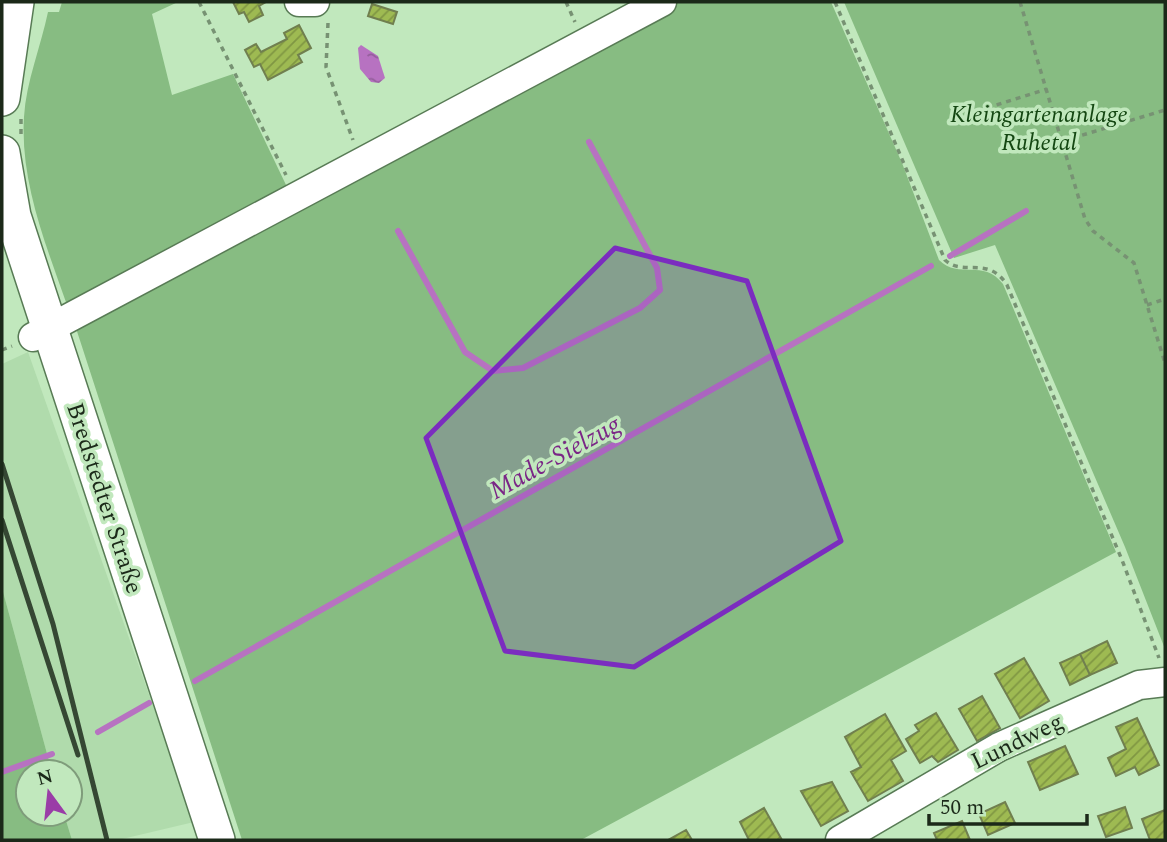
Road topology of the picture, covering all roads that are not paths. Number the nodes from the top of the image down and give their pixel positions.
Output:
1 (16, 2) edge
2 (299, 2) edge
3 (662, 2) edge
4 (322, 11) edge
5 (2, 98) edge
6 (2, 153) edge
7 (42, 332) junction
8 (1163, 682) edge
9 (217, 840) edge
10 (839, 840) edge

1 - 5 main road
2 - 4 street
3 - 7 street
6 - 7 main road, Bredstedter Straße
7 - 9 main road, Bredstedter Straße
8 - 10 street, Lundweg

